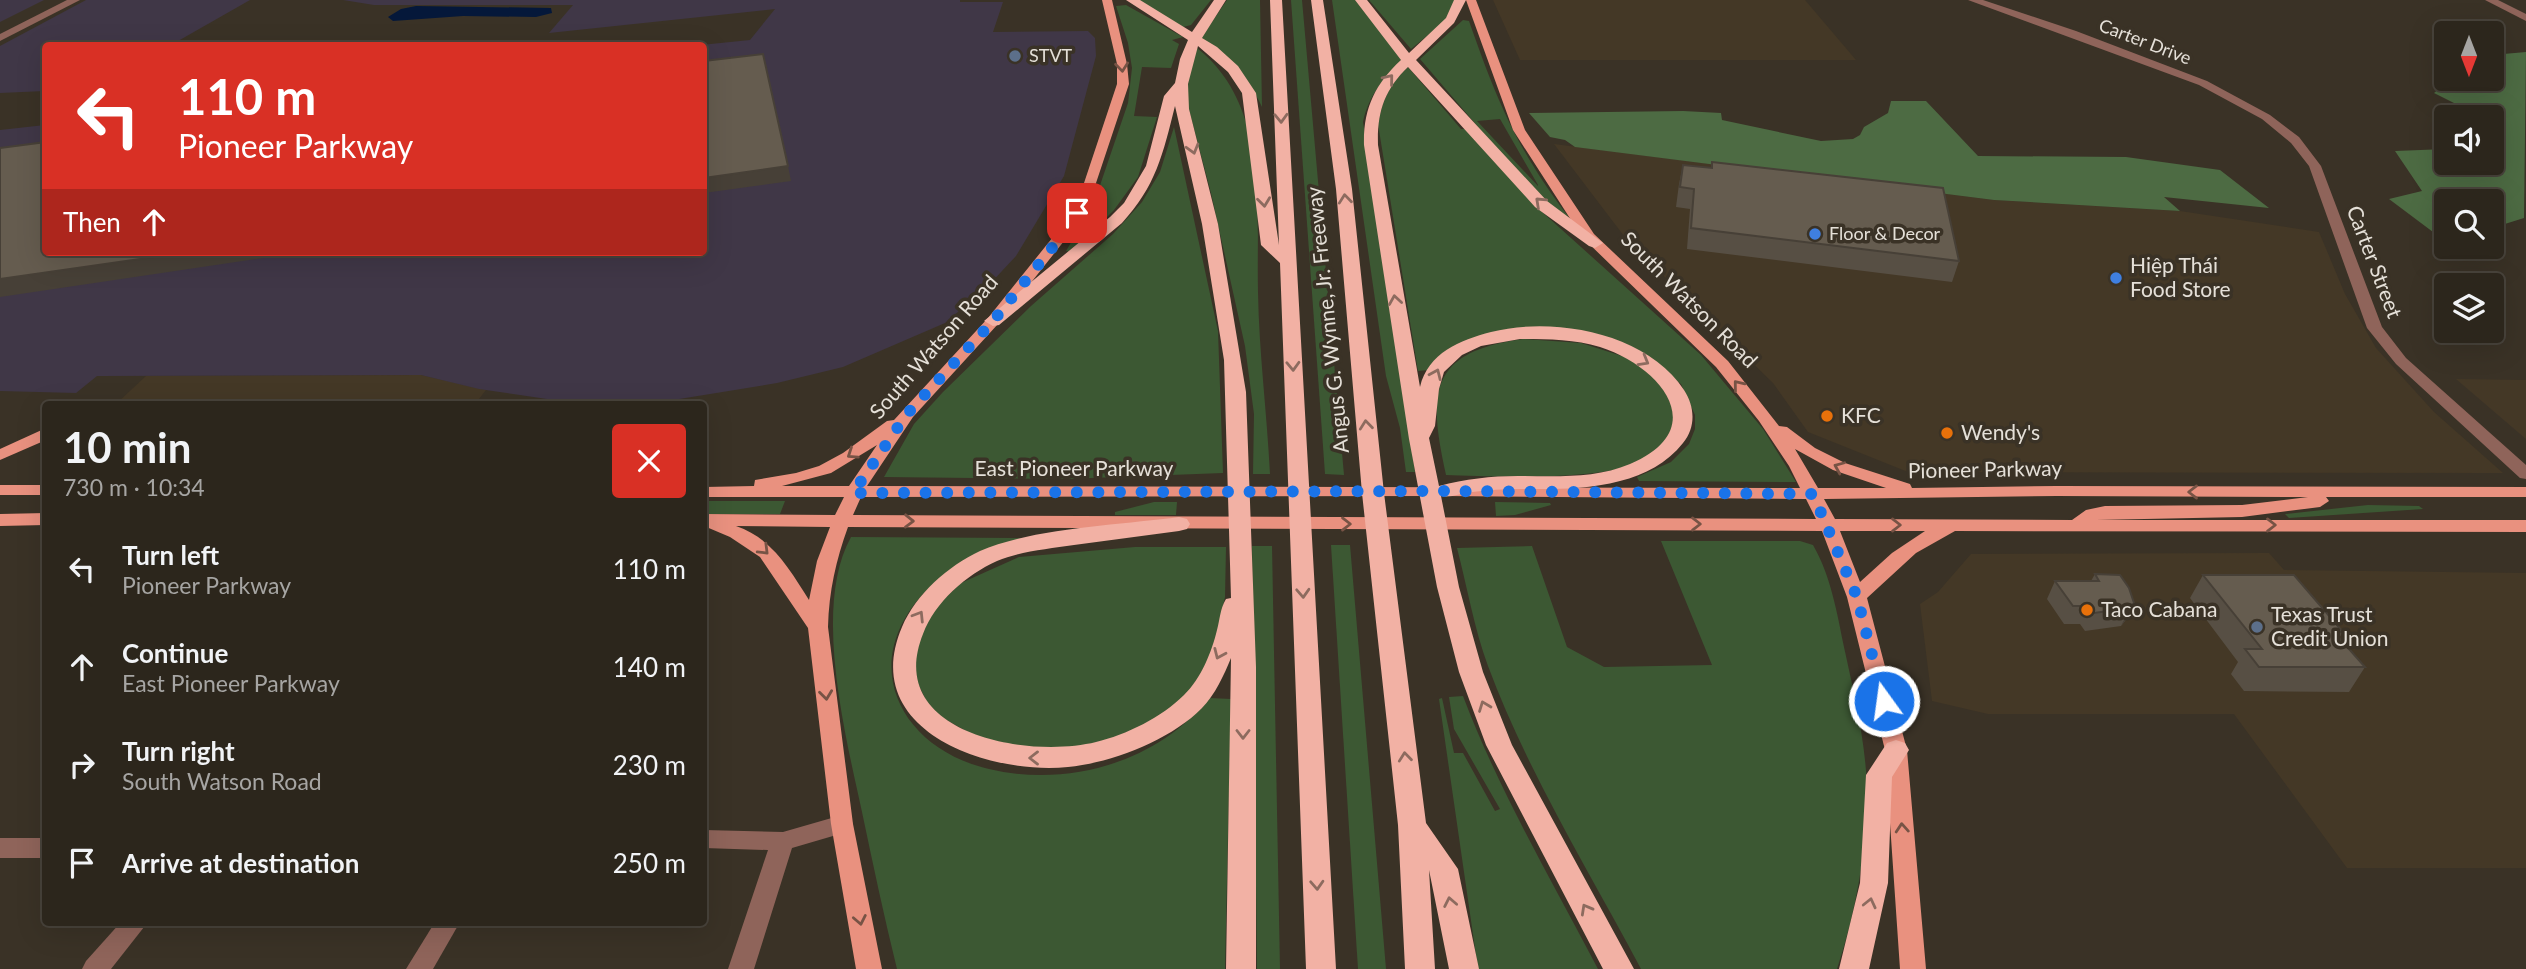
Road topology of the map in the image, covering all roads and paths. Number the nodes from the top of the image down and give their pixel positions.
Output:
1 (57, 0) edge
2 (75, 0) edge
3 (1107, 0) edge
4 (1132, 0) edge
5 (1220, 0) edge
6 (1276, 0) edge
7 (1317, 0) edge
8 (1361, 0) edge
9 (1461, 0) edge
10 (1471, 0) edge
11 (1973, 0) edge
12 (2490, 0) edge
13 (2526, 18) edge
14 (0, 29) edge
15 (0, 38) edge
16 (1180, 82) junction
17 (2224, 93) joint
18 (1595, 243) junction
19 (1287, 261) junction
20 (993, 321) junction
21 (907, 414) junction
22 (1765, 418) junction
23 (42, 435) edge
24 (1419, 439) junction
25 (0, 455) edge
26 (2526, 474) edge
27 (0, 490) edge
28 (42, 490) edge
29 (1445, 491) junction
30 (712, 492) edge
31 (2335, 492) junction
32 (2526, 492) edge
33 (853, 493) junction
34 (1813, 494) junction
35 (1927, 494) junction
36 (42, 519) edge
37 (0, 520) edge
38 (707, 521) edge
39 (841, 521) junction
40 (707, 522) edge
41 (1179, 524) junction
42 (1828, 524) junction
43 (2075, 524) junction
44 (1957, 525) junction
45 (2526, 526) edge
46 (1243, 592) junction
47 (1857, 597) junction
48 (818, 627) junction
49 (1896, 750) junction
50 (842, 824) junction
51 (1412, 825) junction
52 (707, 839) edge
53 (783, 841) junction
54 (0, 848) edge
55 (42, 848) edge
56 (133, 926) edge
57 (446, 926) edge
58 (95, 969) edge
59 (419, 969) edge
60 (741, 969) edge
61 (869, 969) edge
62 (1241, 969) edge
63 (1321, 969) edge
64 (1420, 969) edge
65 (1464, 969) edge
66 (1619, 969) edge
67 (1854, 969) edge
68 (1913, 969) edge

1 - 14 street
2 - 15 street
3 -> 20 main road, South Watson Road
4 -> 19 highway
5 - 16 highway
6 -> 19 highway, Angus G. Wynne, Jr. Freeway
51 -> 7 highway, Angus G. Wynne, Jr. Freeway
18 -> 8 highway
24 -> 9 highway
10 - 18 main road, South Watson Road
11 - 17 street, Carter Drive
12 - 13 street
16 - 20 highway
16 -> 46 highway
17 - 26 street, Carter Street
22 -> 18 main road, South Watson Road
19 -> 63 highway, Angus G. Wynne, Jr. Freeway
20 - 21 main road, South Watson Road
21 -> 30 main road
21 - 33 main road, South Watson Road
22 - 34 main road, South Watson Road
35 -> 22 main road
23 - 25 main road
24 -> 29 highway
66 -> 24 highway
27 - 28 main road
29 - 33 main road, East Pioneer Parkway
29 - 34 main road, Pioneer Parkway
30 - 33 main road, East Pioneer Parkway
31 - 32 main road, Pioneer Parkway
31 -> 35 main road, Pioneer Parkway
31 - 43 main road
33 - 39 main road, South Watson Road
34 - 35 main road, Pioneer Parkway
34 - 42 main road, South Watson Road
36 - 37 main road
38 - 39 main road
39 -> 41 main road
39 - 48 main road, South Watson Road
40 -> 48 main road
41 -> 42 main road
46 -> 41 highway
42 -> 44 main road
42 - 47 main road, South Watson Road
43 - 44 main road
43 -> 45 main road
44 - 47 main road
46 -> 62 highway
47 - 49 main road, South Watson Road
48 -> 50 main road, South Watson Road
67 -> 49 highway
68 -> 49 main road, South Watson Road
50 - 53 street
50 -> 61 main road, South Watson Road
51 - 64 highway, Angus G. Wynne, Jr. Freeway
65 -> 51 highway
52 - 53 street
53 - 60 street
54 - 55 street
56 - 58 street
57 - 59 street

